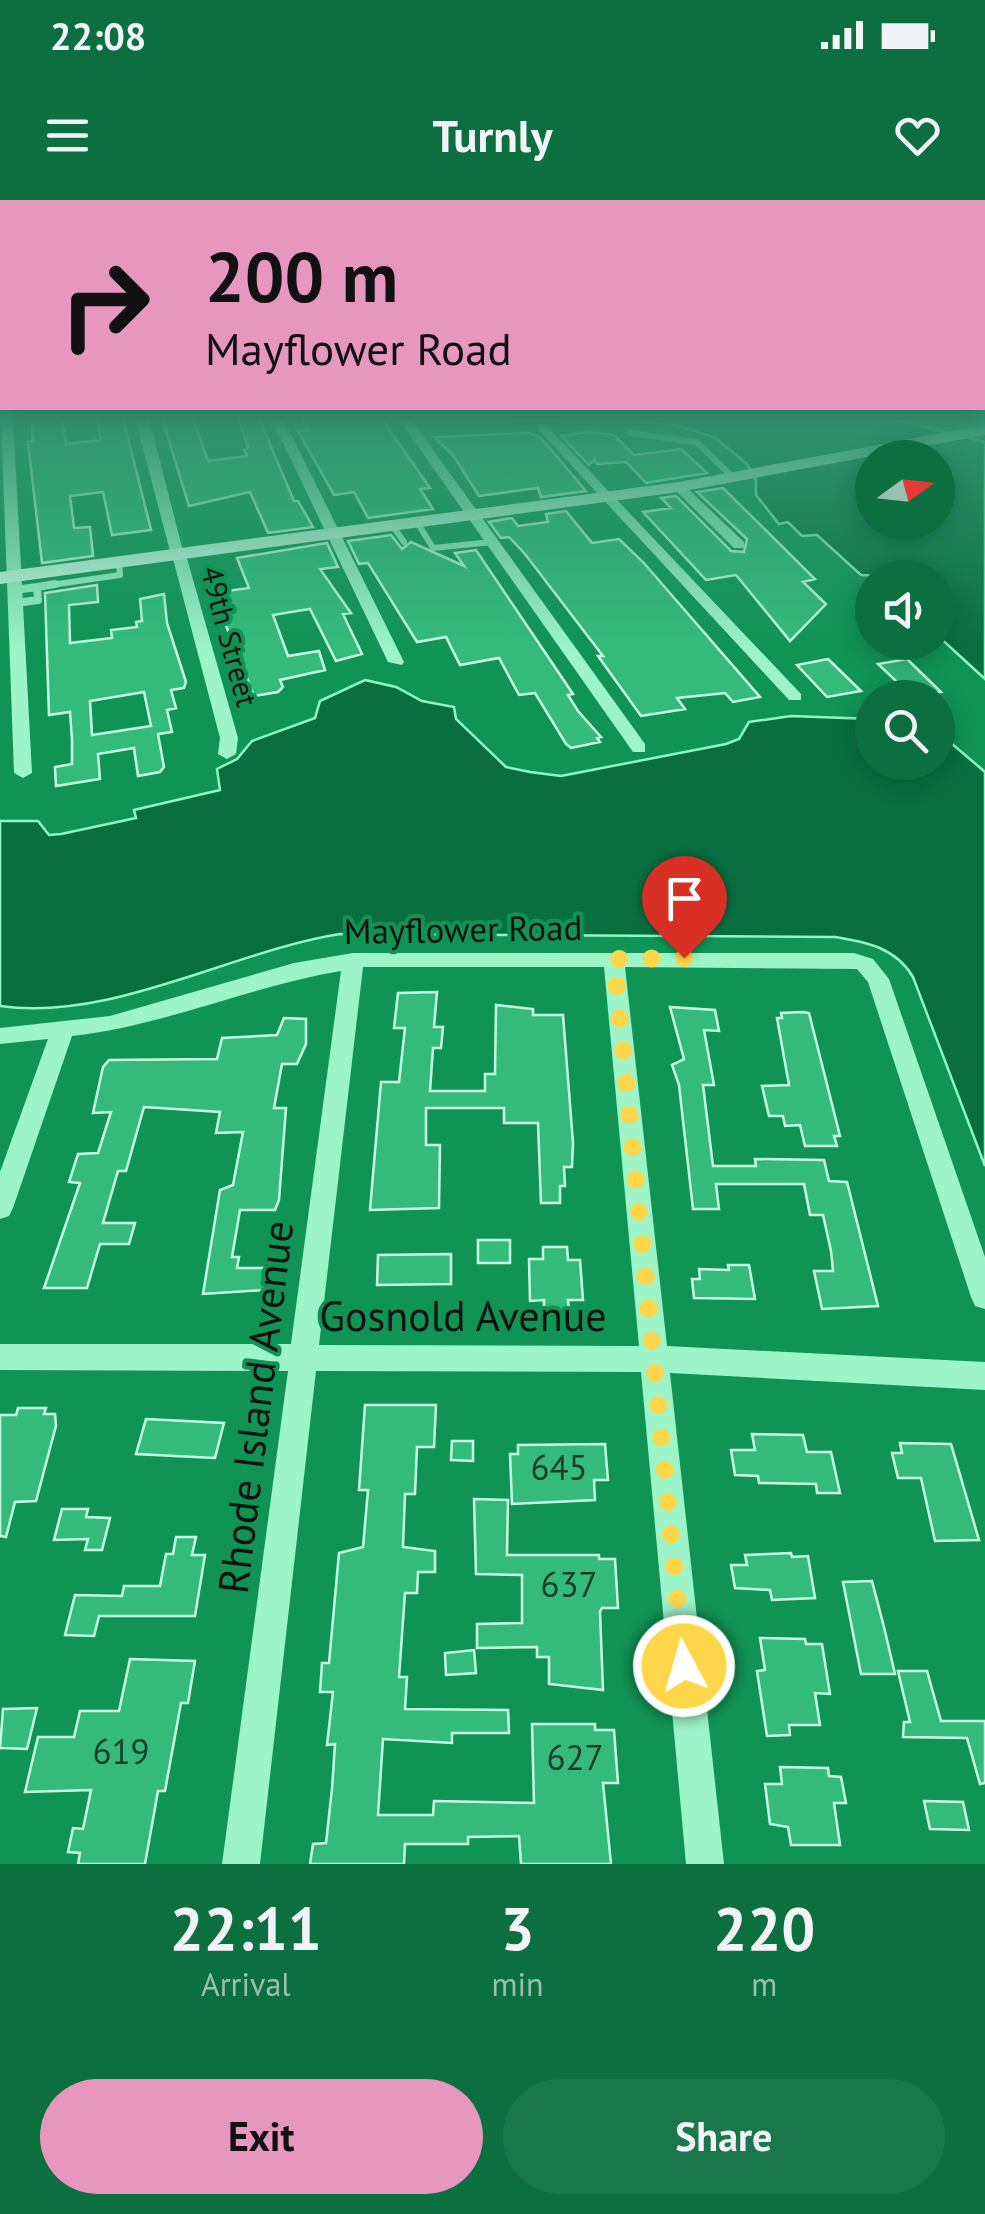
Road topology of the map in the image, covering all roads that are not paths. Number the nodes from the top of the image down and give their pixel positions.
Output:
1 (9, 496) edge
2 (163, 496) edge
3 (314, 496) edge
4 (459, 496) edge
5 (606, 496) joint
6 (688, 496) edge
7 (472, 514) junction
8 (417, 522) junction
9 (333, 534) junction
10 (492, 542) junction
11 (738, 544) dead end
12 (179, 555) junction
13 (119, 562) junction
14 (10, 578) edge
15 (396, 662) dead end
16 (795, 697) dead end
17 (640, 748) dead end
18 (227, 754) dead end
19 (23, 773) dead end
20 (614, 959) junction
21 (353, 960) junction
22 (62, 1032) junction
23 (0, 1036) edge
24 (0, 1208) edge
25 (985, 1297) edge
26 (0, 1357) edge
27 (305, 1357) junction
28 (653, 1359) junction
29 (985, 1376) edge
30 (241, 1864) edge
31 (704, 1864) edge

1 - 14 street
2 - 12 street, 49th Street
3 - 9 street
4 - 7 street
5 - 7 main road
5 - 16 street
6 - 11 street
7 - 8 main road
7 - 10 street
8 - 9 main road
8 - 10 lane
9 - 12 main road
9 - 15 street
10 - 17 street
12 - 13 main road
12 - 18 street, 49th Street
13 - 14 main road
13 - 14 lane
14 - 19 street
20 - 21 street, Mayflower Road
20 - 25 street, Mayflower Road
20 - 28 street
21 - 22 street, Mayflower Road
21 - 27 street, Rhode Island Avenue
22 - 23 street, Mayflower Road
22 - 24 street
26 - 27 street, Gosnold Avenue
27 - 28 street, Gosnold Avenue
27 - 30 street, Rhode Island Avenue
28 - 29 street, Gosnold Avenue
28 - 31 street

